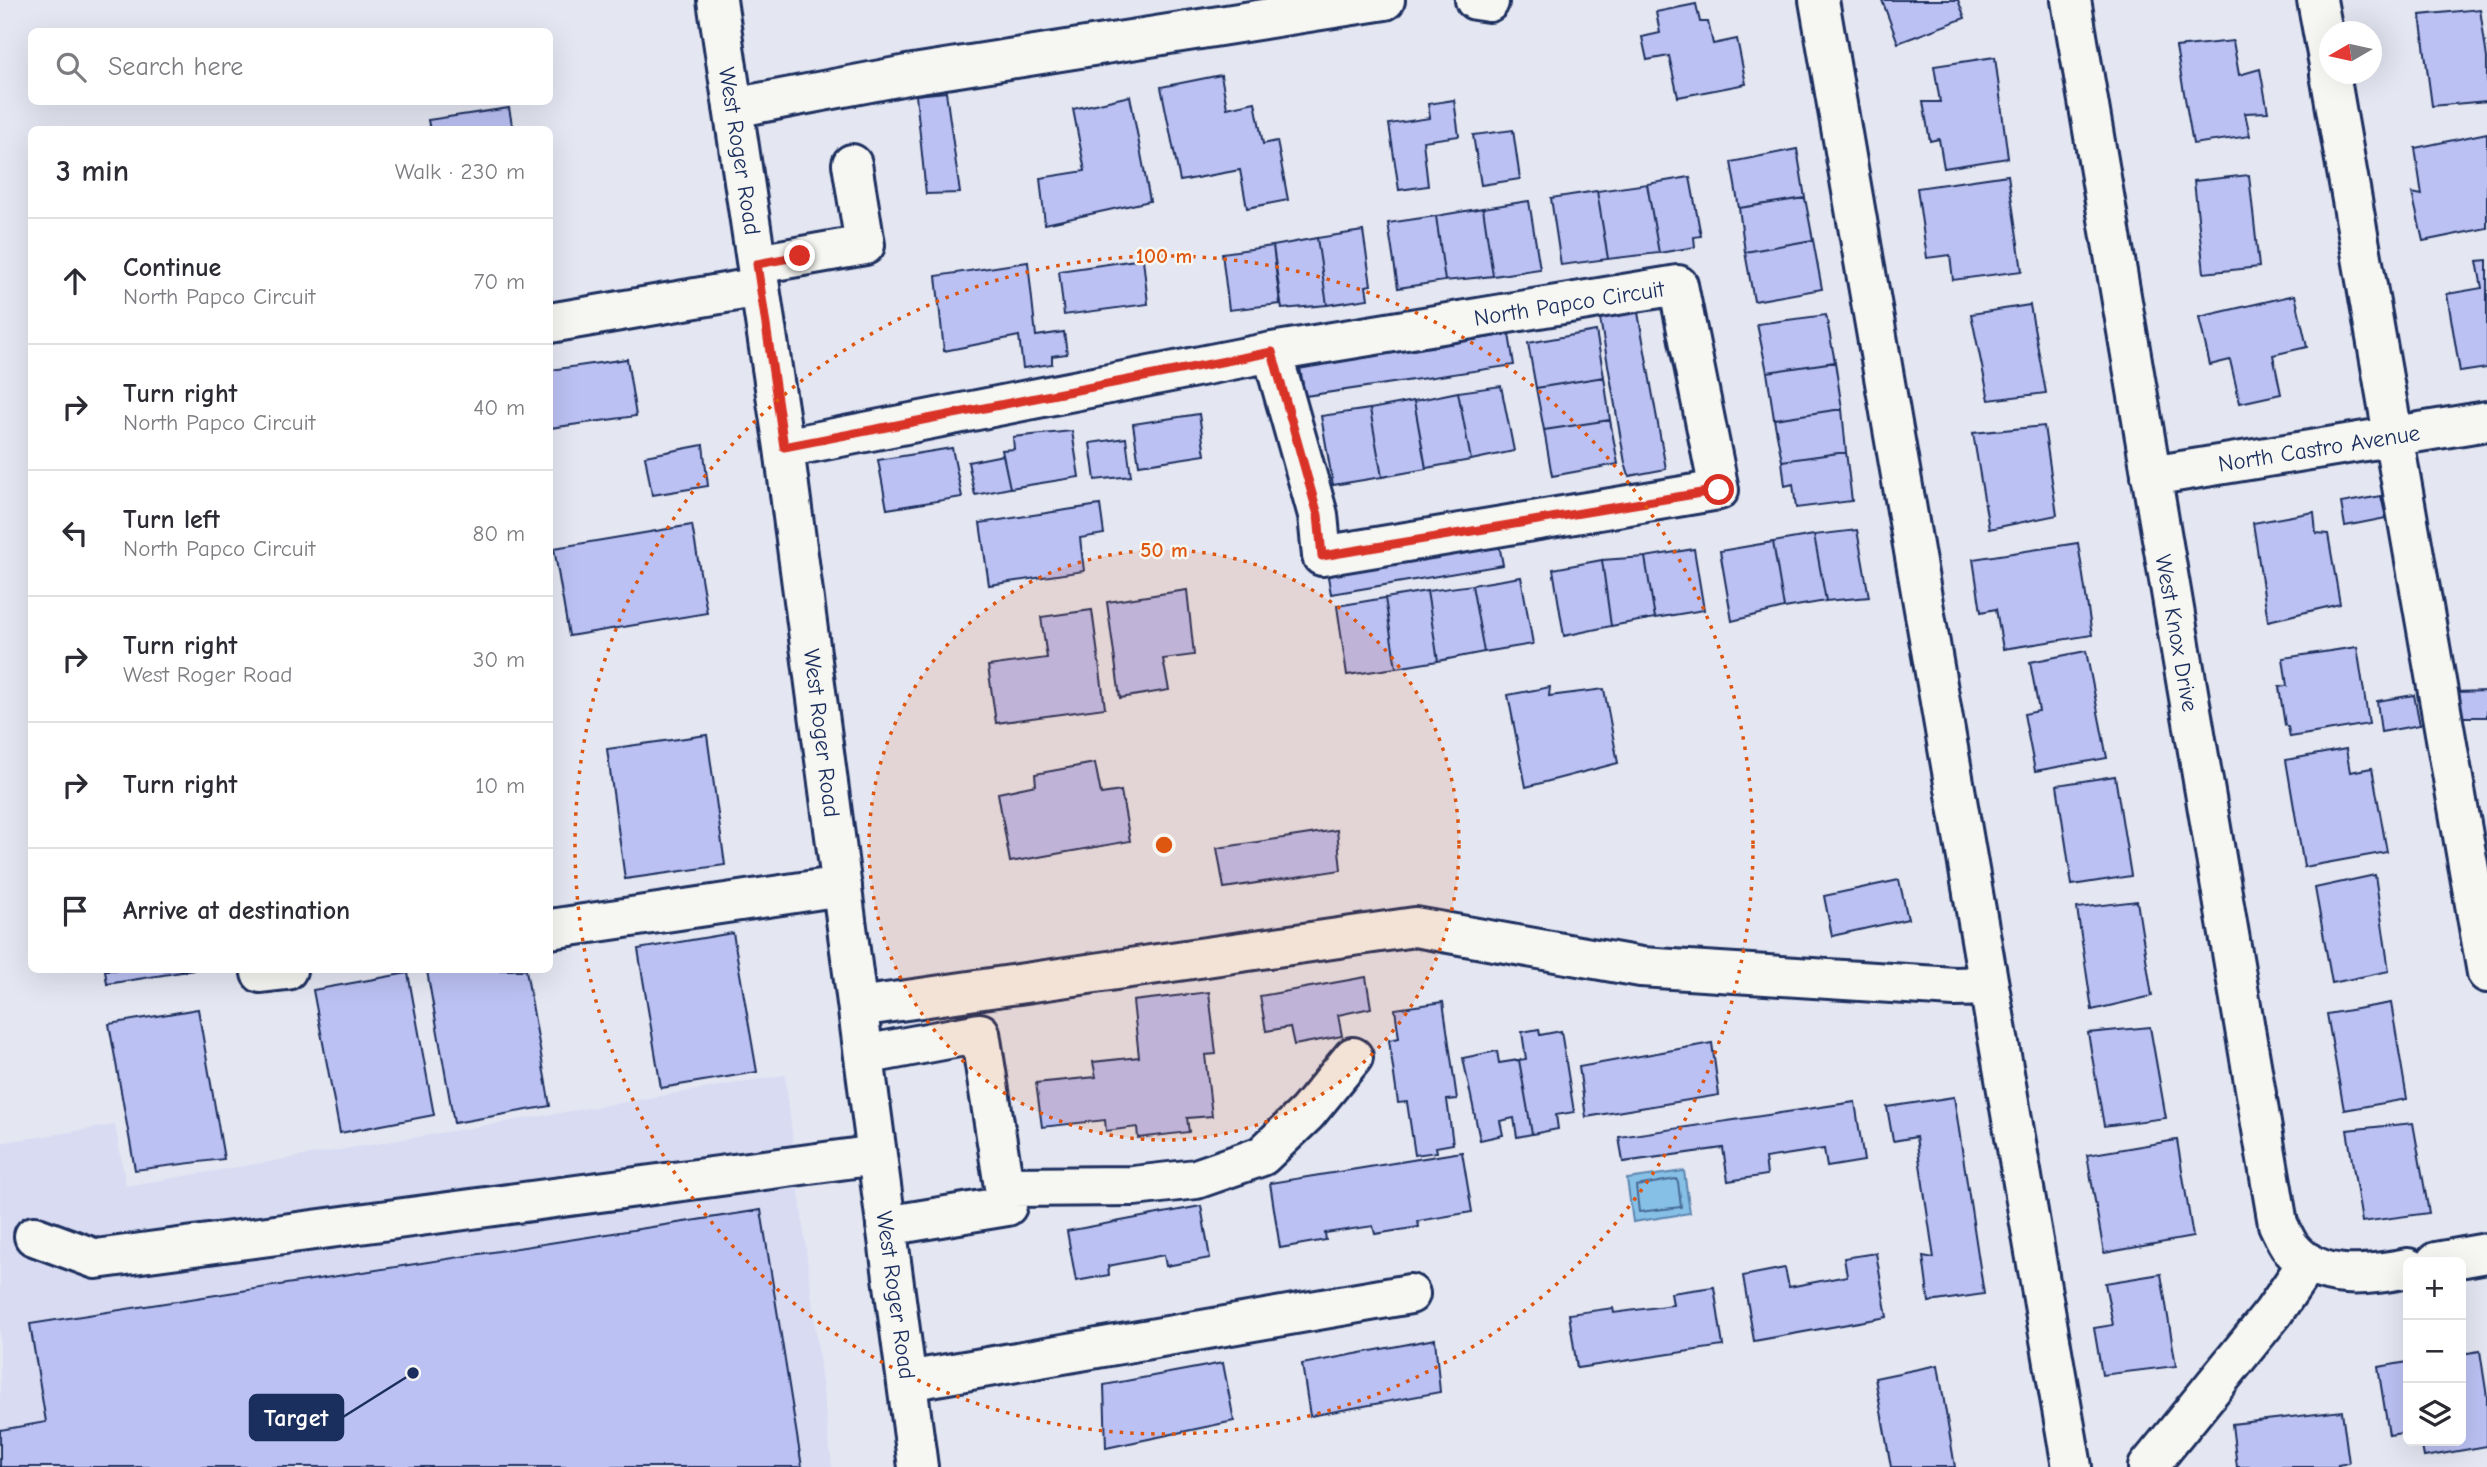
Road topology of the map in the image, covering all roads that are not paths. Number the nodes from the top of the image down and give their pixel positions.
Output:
1 (717, 0) edge
2 (1385, 0) edge
3 (1819, 0) edge
4 (2071, 0) edge
5 (2317, 0) edge
6 (2321, 21) edge
7 (2332, 84) edge
8 (733, 108) junction
9 (852, 164) dead end
10 (758, 275) junction
11 (553, 322) edge
12 (1272, 352) junction
13 (2487, 421) edge
14 (2393, 436) junction
15 (784, 447) junction
16 (2151, 476) junction
17 (842, 886) junction
18 (553, 929) edge
19 (2487, 973) edge
20 (1989, 986) junction
21 (858, 1007) junction
22 (864, 1055) junction
23 (1353, 1057) dead end
24 (877, 1155) junction
25 (1004, 1187) junction
26 (887, 1226) junction
27 (34, 1237) dead end
28 (2487, 1252) edge
29 (2462, 1257) edge
30 (2305, 1260) junction
31 (2403, 1269) edge
32 (1410, 1294) dead end
33 (907, 1381) junction
34 (918, 1467) edge
35 (2071, 1467) edge
36 (2148, 1467) edge

1 - 8 street, West Roger Road
2 - 8 street
3 - 20 street
4 - 16 street, West Knox Drive
5 - 6 street
7 - 14 street
8 - 10 street, West Roger Road
9 - 10 street
10 - 11 street
10 - 15 street, West Roger Road
12 - 12 street, North Papco Circuit
12 - 15 street, North Papco Circuit
13 - 14 street, North Castro Avenue
14 - 16 street, North Castro Avenue
14 - 19 street
15 - 17 street, West Roger Road
16 - 30 street, West Knox Drive
17 - 18 street
17 - 21 street, West Roger Road
20 - 21 street
20 - 35 street
21 - 22 street, West Roger Road
22 - 24 street, West Roger Road
22 - 25 street
23 - 25 street
24 - 26 street, West Roger Road
24 - 27 street
25 - 26 street
26 - 33 street, West Roger Road
28 - 29 street
30 - 31 street
30 - 36 street
32 - 33 street
33 - 34 street, West Roger Road

